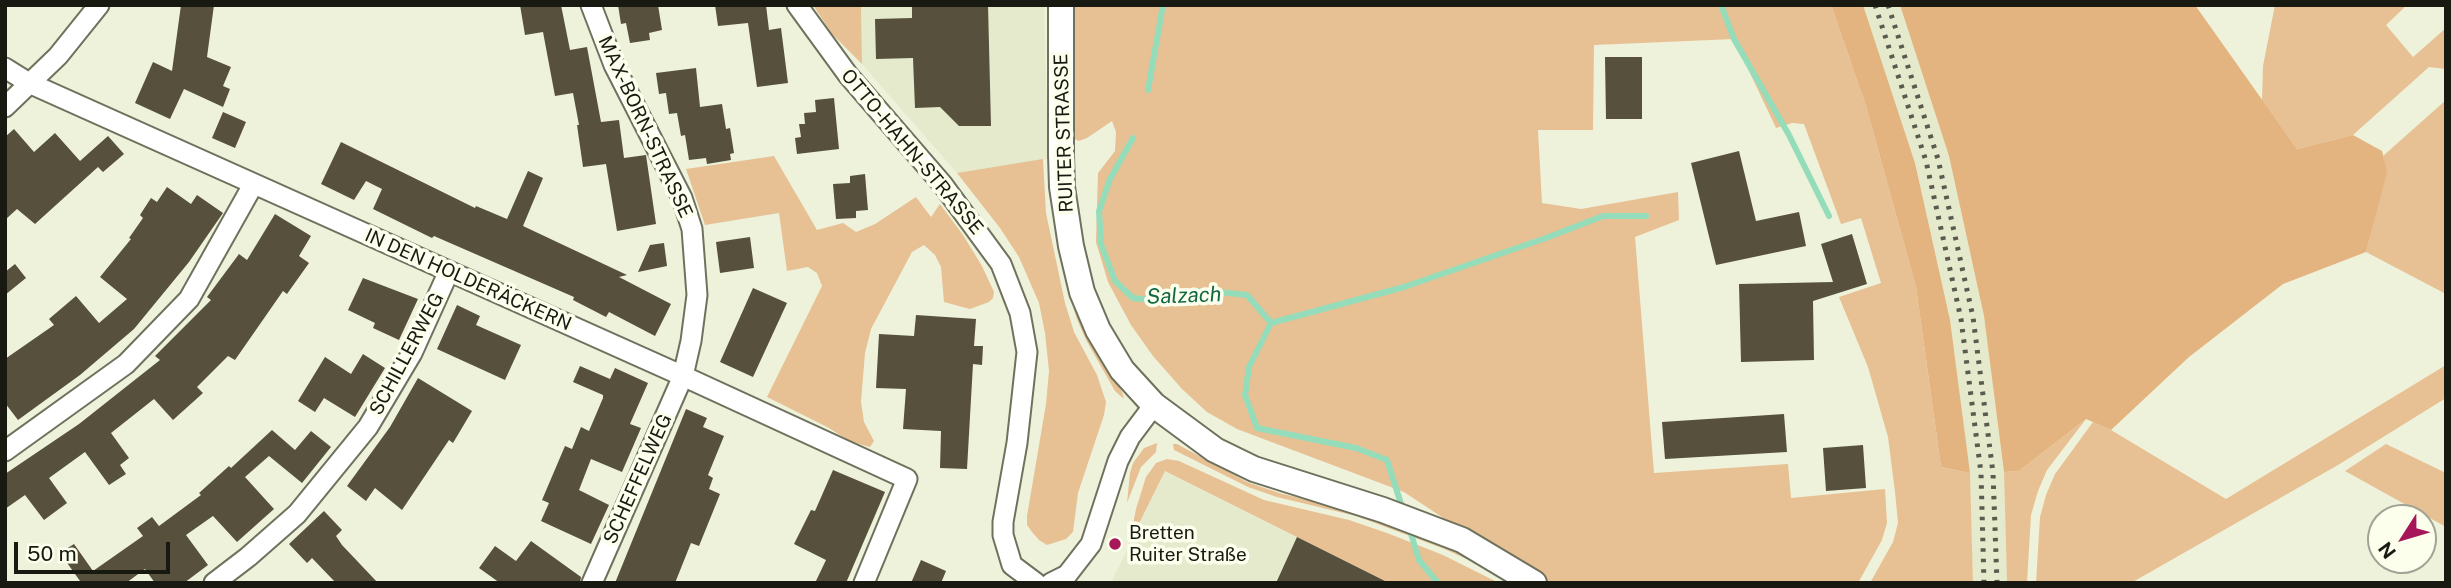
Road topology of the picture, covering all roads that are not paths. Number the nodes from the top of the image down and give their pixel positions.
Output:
1 (99, 5) edge
2 (591, 5) edge
3 (797, 5) edge
4 (1061, 5) edge
5 (5, 68) edge
6 (29, 83) junction
7 (5, 107) edge
8 (253, 185) junction
9 (449, 271) junction
10 (683, 376) junction
11 (1154, 405) junction
12 (5, 451) edge
13 (214, 583) edge
14 (592, 583) edge
15 (864, 583) edge
16 (1036, 583) edge
17 (1051, 583) edge
18 (1534, 583) edge

1 - 6 street
2 - 10 street, MAX-BORN-STRASSE
3 - 16 street, OTTO-HAHN-STRASSE
4 - 11 street, RUITER STRASSE
5 - 6 street, IN DEN HOLDERÄCKERN
6 - 7 street
6 - 8 street, IN DEN HOLDERÄCKERN
8 - 9 street, IN DEN HOLDERÄCKERN
8 - 12 street
9 - 10 street, IN DEN HOLDERÄCKERN
9 - 13 street, SCHILLERWEG
10 - 14 street, SCHEFFELWEG
10 - 15 street, IN DEN HOLDERÄCKERN
11 - 17 street
11 - 18 street, RUITER STRASSE

